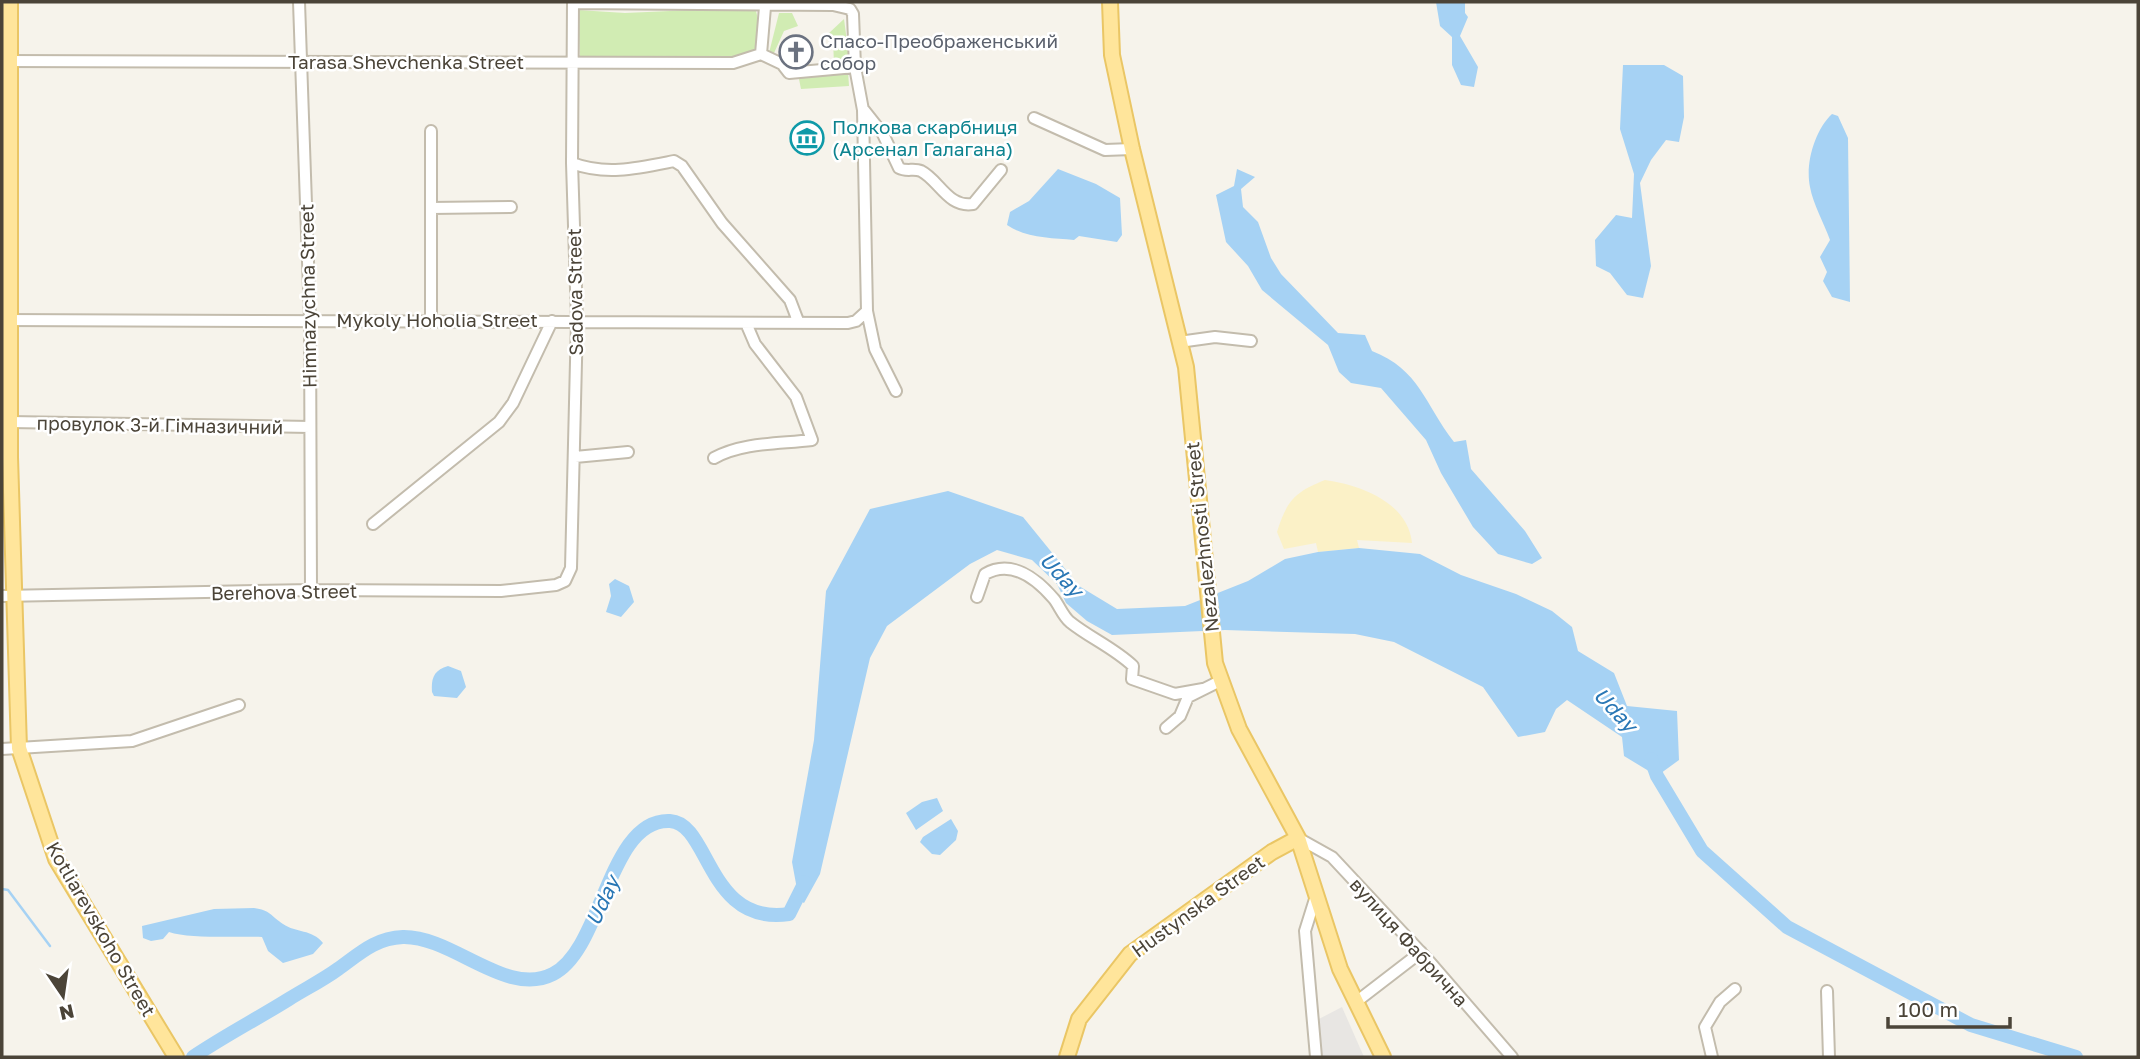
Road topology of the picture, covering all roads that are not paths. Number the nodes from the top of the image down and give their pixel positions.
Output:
1 (10, 2) edge
2 (299, 2) edge
3 (573, 2) edge
4 (1113, 2) edge
5 (765, 7) junction
6 (761, 54) junction
7 (6, 61) edge
8 (572, 61) junction
9 (300, 62) junction
10 (855, 67) junction
11 (863, 110) junction
12 (1034, 118) dead end
13 (430, 131) dead end
14 (1132, 149) junction
15 (572, 163) junction
16 (1001, 170) dead end
17 (511, 207) dead end
18 (431, 208) junction
19 (867, 311) junction
20 (310, 319) junction
21 (6, 320) edge
22 (431, 320) junction
23 (577, 320) junction
24 (552, 321) junction
25 (798, 321) junction
26 (746, 323) junction
27 (1251, 341) dead end
28 (1180, 342) junction
29 (896, 391) dead end
30 (10, 422) junction
31 (310, 427) junction
32 (628, 452) dead end
33 (575, 457) junction
34 (6, 458) edge
35 (714, 458) dead end
36 (373, 524) dead end
37 (565, 581) joint
38 (311, 590) junction
39 (7, 596) edge
40 (977, 597) dead end
41 (1220, 681) junction
42 (1203, 689) junction
43 (239, 705) dead end
44 (1166, 728) dead end
45 (19, 748) junction
46 (2, 749) edge
47 (1298, 838) junction
48 (1315, 899) junction
49 (1421, 952) junction
50 (1735, 989) dead end
51 (1827, 991) dead end
52 (1356, 1002) junction
53 (174, 1053) edge
54 (1067, 1057) edge
55 (1316, 1057) edge
56 (1383, 1057) edge
57 (1512, 1057) edge
58 (1712, 1057) edge
59 (1829, 1057) edge

1 - 7 main road, Kotliarevskoho Street
2 - 9 street, Himnazychna Street
3 - 5 street
3 - 8 street, Sadova Street
4 - 14 main road, Nezalezhnosti Street
5 - 6 street
5 - 10 street
6 - 8 street, Tarasa Shevchenka Street
6 - 10 street
7 - 9 street, Tarasa Shevchenka Street
7 - 21 main road, Kotliarevskoho Street
8 - 9 street, Tarasa Shevchenka Street
8 - 15 street, Sadova Street
9 - 20 street, Himnazychna Street
10 - 11 street
11 - 16 street
11 - 19 street
12 - 14 street
13 - 18 street
14 - 28 main road, Nezalezhnosti Street
15 - 23 street, Sadova Street
15 - 25 street
17 - 18 street
18 - 22 street
19 - 25 street, Mykoly Hoholia Street
19 - 29 street
20 - 21 street, Mykoly Hoholia Street
20 - 22 street, Mykoly Hoholia Street
20 - 31 street, Himnazychna Street
21 - 30 main road, Kotliarevskoho Street
22 - 24 street, Mykoly Hoholia Street
23 - 24 street, Mykoly Hoholia Street
23 - 26 street, Mykoly Hoholia Street
23 - 33 street, Sadova Street
24 - 36 street
25 - 26 street, Mykoly Hoholia Street
26 - 35 street
27 - 28 street
28 - 41 main road, Nezalezhnosti Street
30 - 31 street, провулок 3-й Гімназичний
30 - 34 main road, Kotliarevskoho Street
31 - 38 street, Himnazychna Street
32 - 33 street
33 - 37 street, Sadova Street
34 - 39 main road, Kotliarevskoho Street
37 - 38 street, Berehova Street
38 - 39 street, Berehova Street
39 - 45 main road, Kotliarevskoho Street
40 - 42 street
41 - 42 street
41 - 47 main road, Nezalezhnosti Street
42 - 44 street
43 - 45 street
45 - 46 street
45 - 53 main road, Kotliarevskoho Street
47 - 48 main road, Nezalezhnosti Street
47 - 49 street, вулиця Фабрична
47 - 54 main road, Hustynska Street
48 - 52 main road, Nezalezhnosti Street
48 - 55 street
49 - 52 street
49 - 57 street, вулиця Фабрична
50 - 58 street
51 - 59 street
52 - 56 main road, Nezalezhnosti Street

